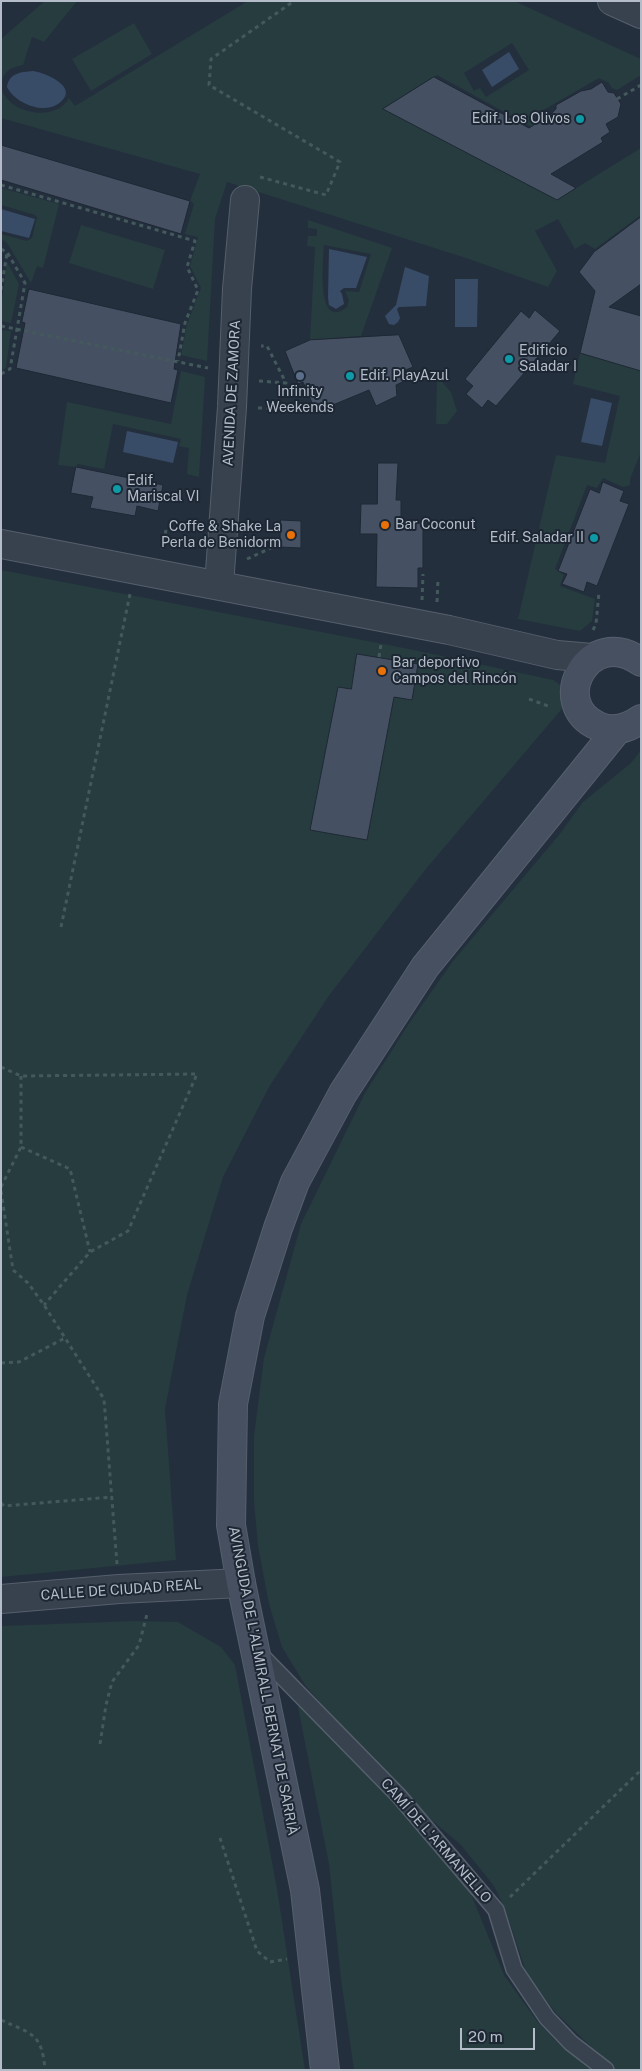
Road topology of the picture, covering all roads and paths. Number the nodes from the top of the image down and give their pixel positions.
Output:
1 (294, 1) edge
2 (612, 1) edge
3 (641, 14) edge
4 (641, 84) edge
5 (617, 98) dead end
6 (1, 185) edge
7 (245, 200) joint
8 (1, 249) edge
9 (7, 252) junction
10 (1, 290) edge
11 (1, 326) edge
12 (17, 328) junction
13 (259, 355) dead end
14 (178, 362) junction
15 (1, 374) edge
16 (246, 374) junction
17 (232, 407) junction
18 (315, 409) dead end
19 (1, 544) edge
20 (134, 569) junction
21 (219, 585) junction
22 (599, 592) dead end
23 (576, 657) junction
24 (639, 659) edge
25 (583, 715) junction
26 (629, 725) edge
27 (589, 763) junction
28 (61, 927) dead end
29 (1, 1067) edge
30 (21, 1076) junction
31 (21, 1147) junction
32 (1, 1189) edge
33 (90, 1252) junction
34 (44, 1305) junction
35 (65, 1338) junction
36 (1, 1363) edge
37 (112, 1497) junction
38 (1, 1503) edge
39 (241, 1583) junction
40 (155, 1587) junction
41 (119, 1589) junction
42 (1, 1599) edge
43 (256, 1650) junction
44 (100, 1744) dead end
45 (641, 1770) edge
46 (220, 1838) dead end
47 (496, 1910) junction
48 (312, 1953) junction
49 (1, 2020) edge
50 (46, 2070) edge
51 (326, 2070) edge
52 (606, 2070) edge

1 - 7 path
2 - 3 street
4 - 5 path
6 - 14 path
7 - 16 street, AVENIDA DE ZAMORA
8 - 9 path
9 - 10 path
9 - 12 path
11 - 12 path
12 - 14 path
12 - 15 path
13 - 16 path
14 - 16 path
16 - 17 street, AVENIDA DE ZAMORA
17 - 18 path
17 - 21 street, AVENIDA DE ZAMORA
19 - 20 street
20 - 21 street
20 - 28 path
21 - 23 street
22 - 23 path
23 - 24 street
23 - 25 street
25 - 26 street
25 - 27 street
26 - 27 street, AVINGUDA DE L'ALMIRALL BERNAT DE SARRIÀ
27 - 39 street, AVINGUDA DE L'ALMIRALL BERNAT DE SARRIÀ
29 - 30 path
30 - 31 path
30 - 33 path
31 - 32 path
31 - 33 path
32 - 34 path
33 - 34 path
34 - 35 path
35 - 36 path
35 - 37 path
37 - 38 path
37 - 41 path
39 - 40 street, CALLE DE CIUDAD REAL
39 - 43 street, AVINGUDA DE L'ALMIRALL BERNAT DE SARRIÀ
40 - 41 street, CALLE DE CIUDAD REAL
40 - 44 path
41 - 42 street, CALLE DE CIUDAD REAL
43 - 47 lane, CAMÍ DE L'ARMANELLO
43 - 48 street, AVINGUDA DE L'ALMIRALL BERNAT DE SARRIÀ
45 - 47 path
46 - 48 path
47 - 52 lane, CAMÍ DE L'ARMANELLO
48 - 51 street, AVINGUDA DE L'ALMIRALL BERNAT DE SARRIÀ
49 - 50 path

